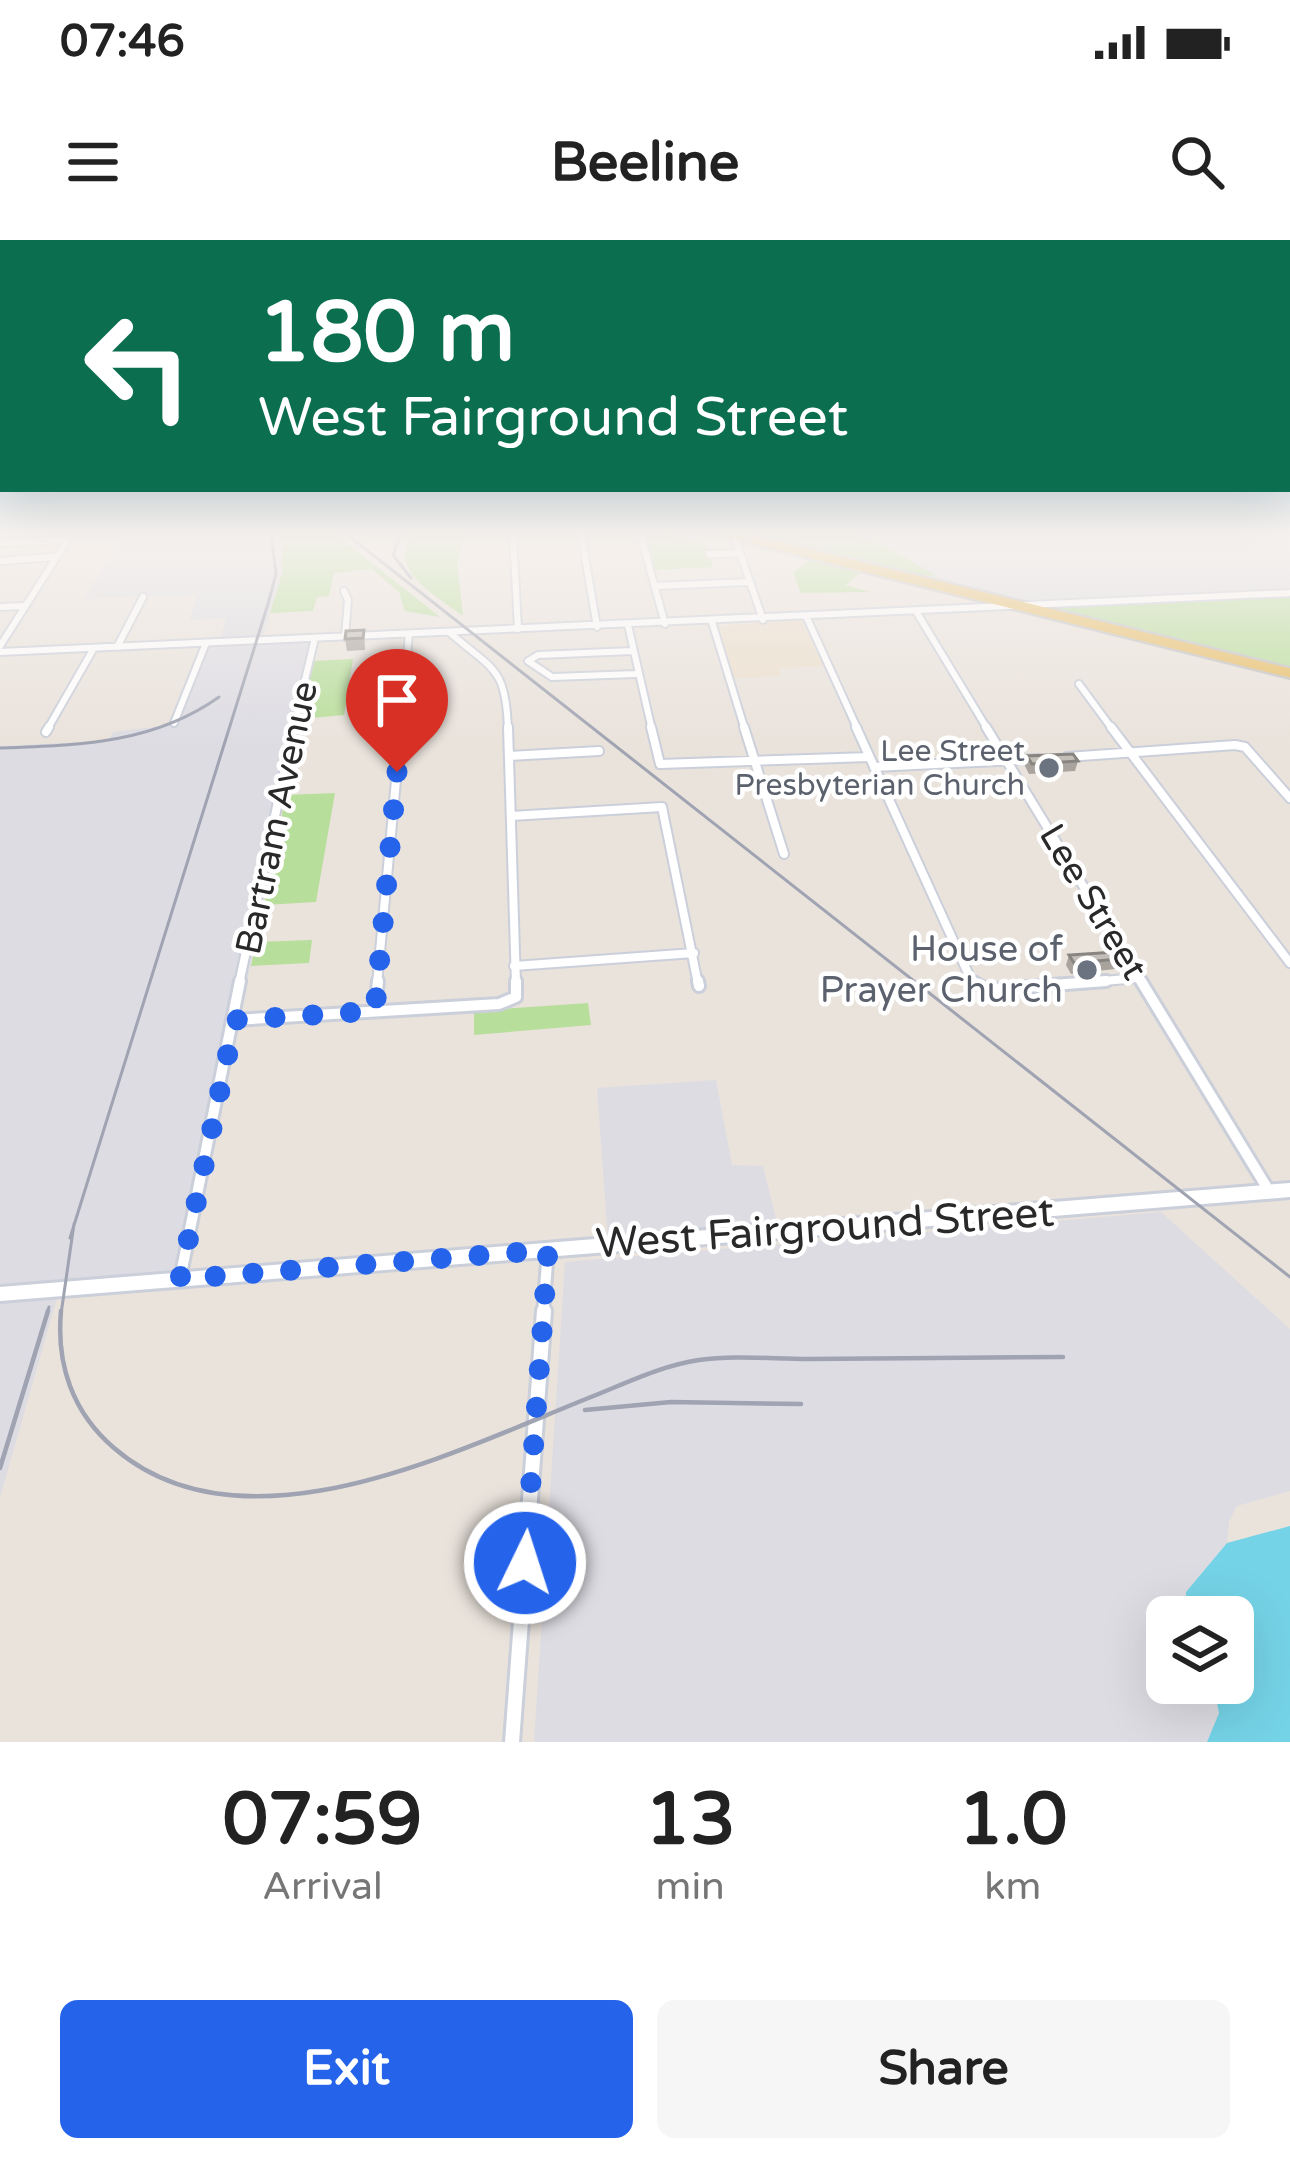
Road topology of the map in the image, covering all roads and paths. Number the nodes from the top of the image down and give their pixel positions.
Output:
1 (26, 603) edge
2 (139, 603) edge
3 (348, 603) edge
4 (517, 603) edge
5 (593, 603) edge
6 (659, 603) edge
7 (756, 603) edge
8 (1010, 603) edge
9 (1115, 603) edge
10 (24, 606) junction
11 (0, 607) edge
12 (1030, 608) junction
13 (917, 613) junction
14 (807, 618) junction
15 (763, 620) junction
16 (712, 622) junction
17 (665, 624) junction
18 (628, 626) junction
19 (597, 627) junction
20 (518, 629) junction
21 (449, 632) junction
22 (409, 634) junction
23 (345, 637) junction
24 (315, 638) junction
25 (206, 643) junction
26 (117, 647) junction
27 (94, 648) junction
28 (0, 649) edge
29 (632, 651) junction
30 (636, 674) junction
31 (1290, 674) edge
32 (1079, 684) dead end
33 (174, 723) dead end
34 (46, 732) dead end
35 (599, 751) dead end
36 (1132, 753) junction
37 (509, 755) junction
38 (869, 757) junction
39 (1008, 760) junction
40 (757, 761) junction
41 (874, 767) junction
42 (1290, 798) edge
43 (511, 816) junction
44 (784, 854) dead end
45 (694, 953) junction
46 (1290, 963) edge
47 (514, 966) junction
48 (1138, 978) junction
49 (699, 986) dead end
50 (375, 1011) junction
51 (235, 1020) junction
52 (1290, 1190) edge
53 (1268, 1191) junction
54 (548, 1250) junction
55 (180, 1279) junction
56 (0, 1294) edge
57 (512, 1742) edge

1 - 10 street
2 - 26 street
3 - 23 street
4 - 20 street
5 - 19 street
6 - 17 street
7 - 15 street
8 - 12 main road
9 - 12 street
10 - 11 street
10 - 28 street
12 - 13 street
12 - 31 main road
13 - 14 street
13 - 39 street, Lee Street
14 - 15 street
14 - 38 street
15 - 16 street
16 - 17 street
16 - 40 street
17 - 18 street
18 - 19 street
18 - 29 street
19 - 20 street
20 - 21 street
21 - 22 street
21 - 37 street
22 - 23 street
22 - 50 street
23 - 24 street
24 - 25 street
24 - 51 street, Bartram Avenue
25 - 26 street
25 - 33 street
26 - 27 street
27 - 28 street
27 - 34 street
29 - 30 street
29 - 30 street
30 - 40 street
32 - 36 street
35 - 37 street
36 - 39 street
36 - 42 street
36 - 46 street
37 - 43 street
38 - 40 street
38 - 41 street
39 - 41 street
39 - 48 street, Lee Street
40 - 44 street
41 - 48 street
43 - 45 street
43 - 47 street
45 - 47 street
45 - 49 street
47 - 50 street
48 - 53 street, Lee Street
50 - 51 street
51 - 55 street, Bartram Avenue
52 - 53 street, West Fairground Street
53 - 54 street, West Fairground Street
54 - 55 street, West Fairground Street
54 - 57 street
55 - 56 street, West Fairground Street

